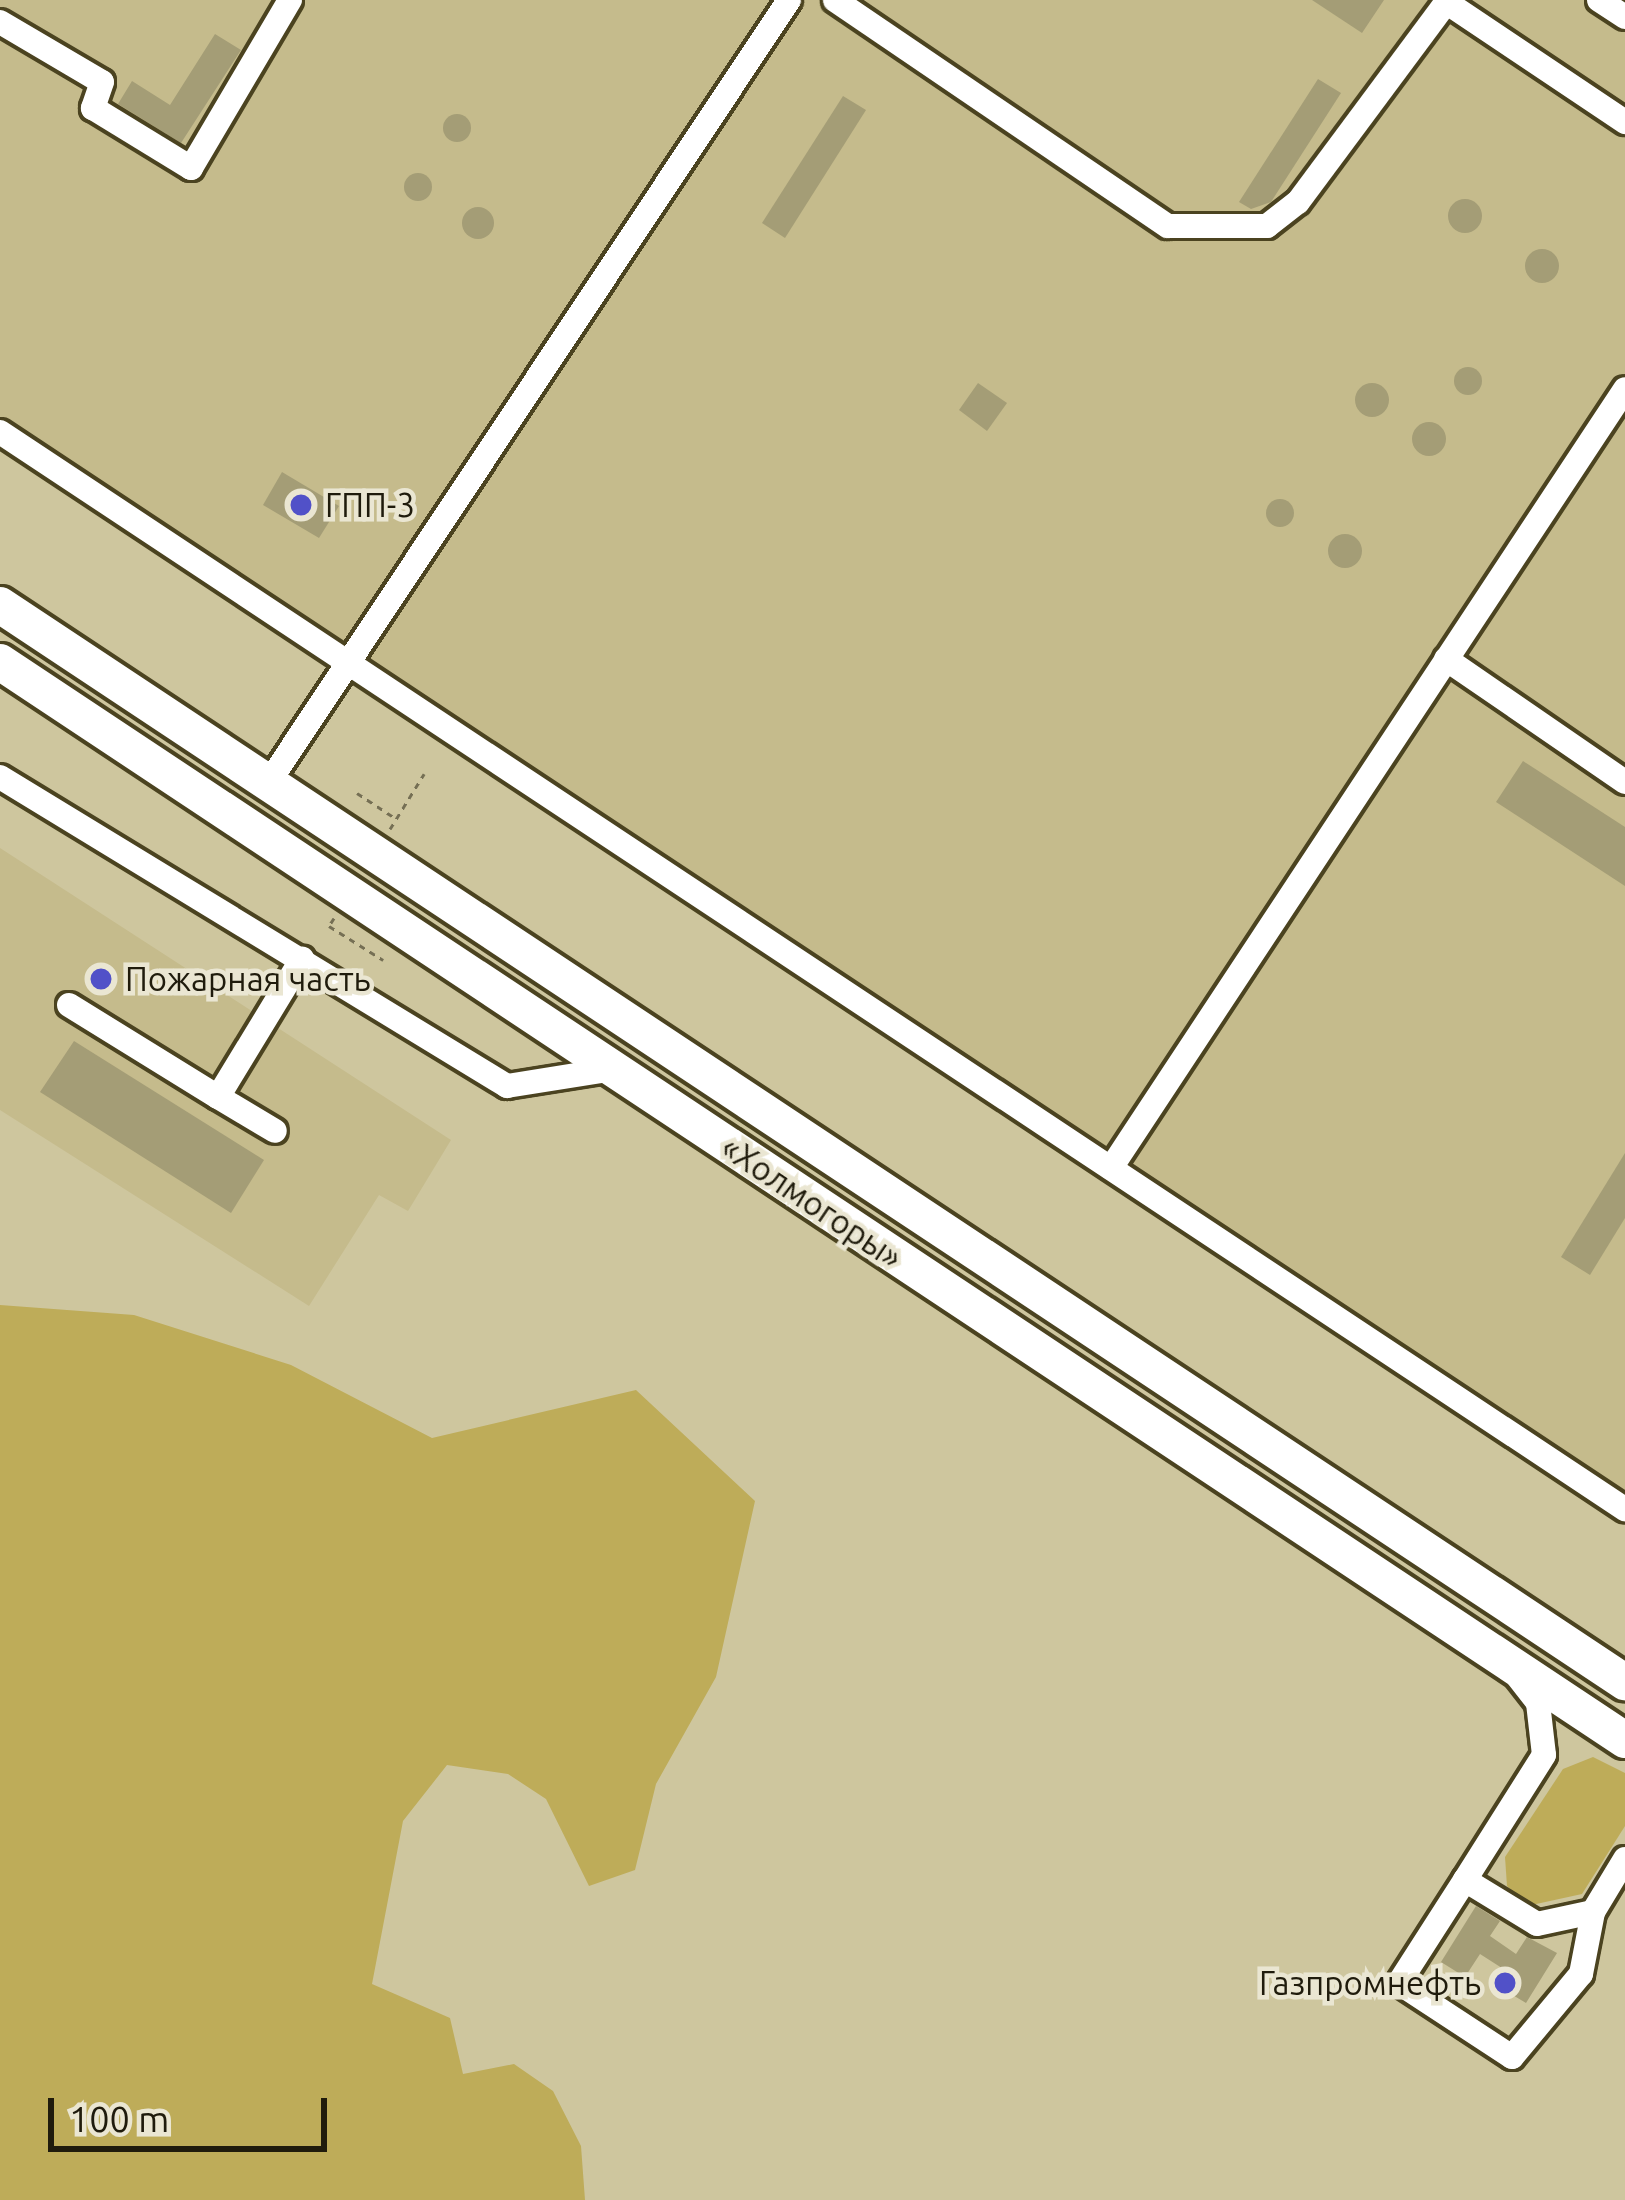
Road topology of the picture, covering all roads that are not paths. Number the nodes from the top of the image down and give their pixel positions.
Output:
1 (290, 0) edge
2 (789, 0) edge
3 (835, 0) edge
4 (1599, 0) edge
5 (1448, 1) edge
6 (1625, 17) edge
7 (0, 22) edge
8 (1625, 122) edge
9 (1625, 388) edge
10 (0, 432) edge
11 (0, 605) edge
12 (1446, 659) junction
13 (0, 662) edge
14 (349, 663) junction
15 (0, 777) edge
16 (268, 782) junction
17 (1625, 782) edge
18 (302, 959) junction
19 (69, 1005) dead end
20 (639, 1029) junction
21 (613, 1069) junction
22 (218, 1097) junction
23 (275, 1131) dead end
24 (1111, 1168) junction
25 (1625, 1508) edge
26 (1509, 1666) junction
27 (1625, 1682) edge
28 (1625, 1740) edge
29 (1625, 1859) edge
30 (1465, 1880) junction
31 (1593, 1912) junction

1 - 7 lane
2 - 14 lane
3 - 5 lane
4 - 6 lane
5 - 8 lane
9 - 12 lane
10 - 14 lane
11 - 16 highway, «Холмогоры»
12 - 17 lane
12 - 24 lane
13 - 21 highway, «Холмогоры»
14 - 16 lane
14 - 24 lane
15 - 18 lane
16 - 20 highway, «Холмогоры»
18 - 21 lane
18 - 22 lane
19 - 22 lane
20 - 21 highway
20 - 27 highway, «Холмогоры»
21 - 26 highway, «Холмогоры»
22 - 23 lane
24 - 25 lane
26 - 28 highway, «Холмогоры»
26 - 30 lane
29 - 31 lane
30 - 31 lane
30 - 31 lane

